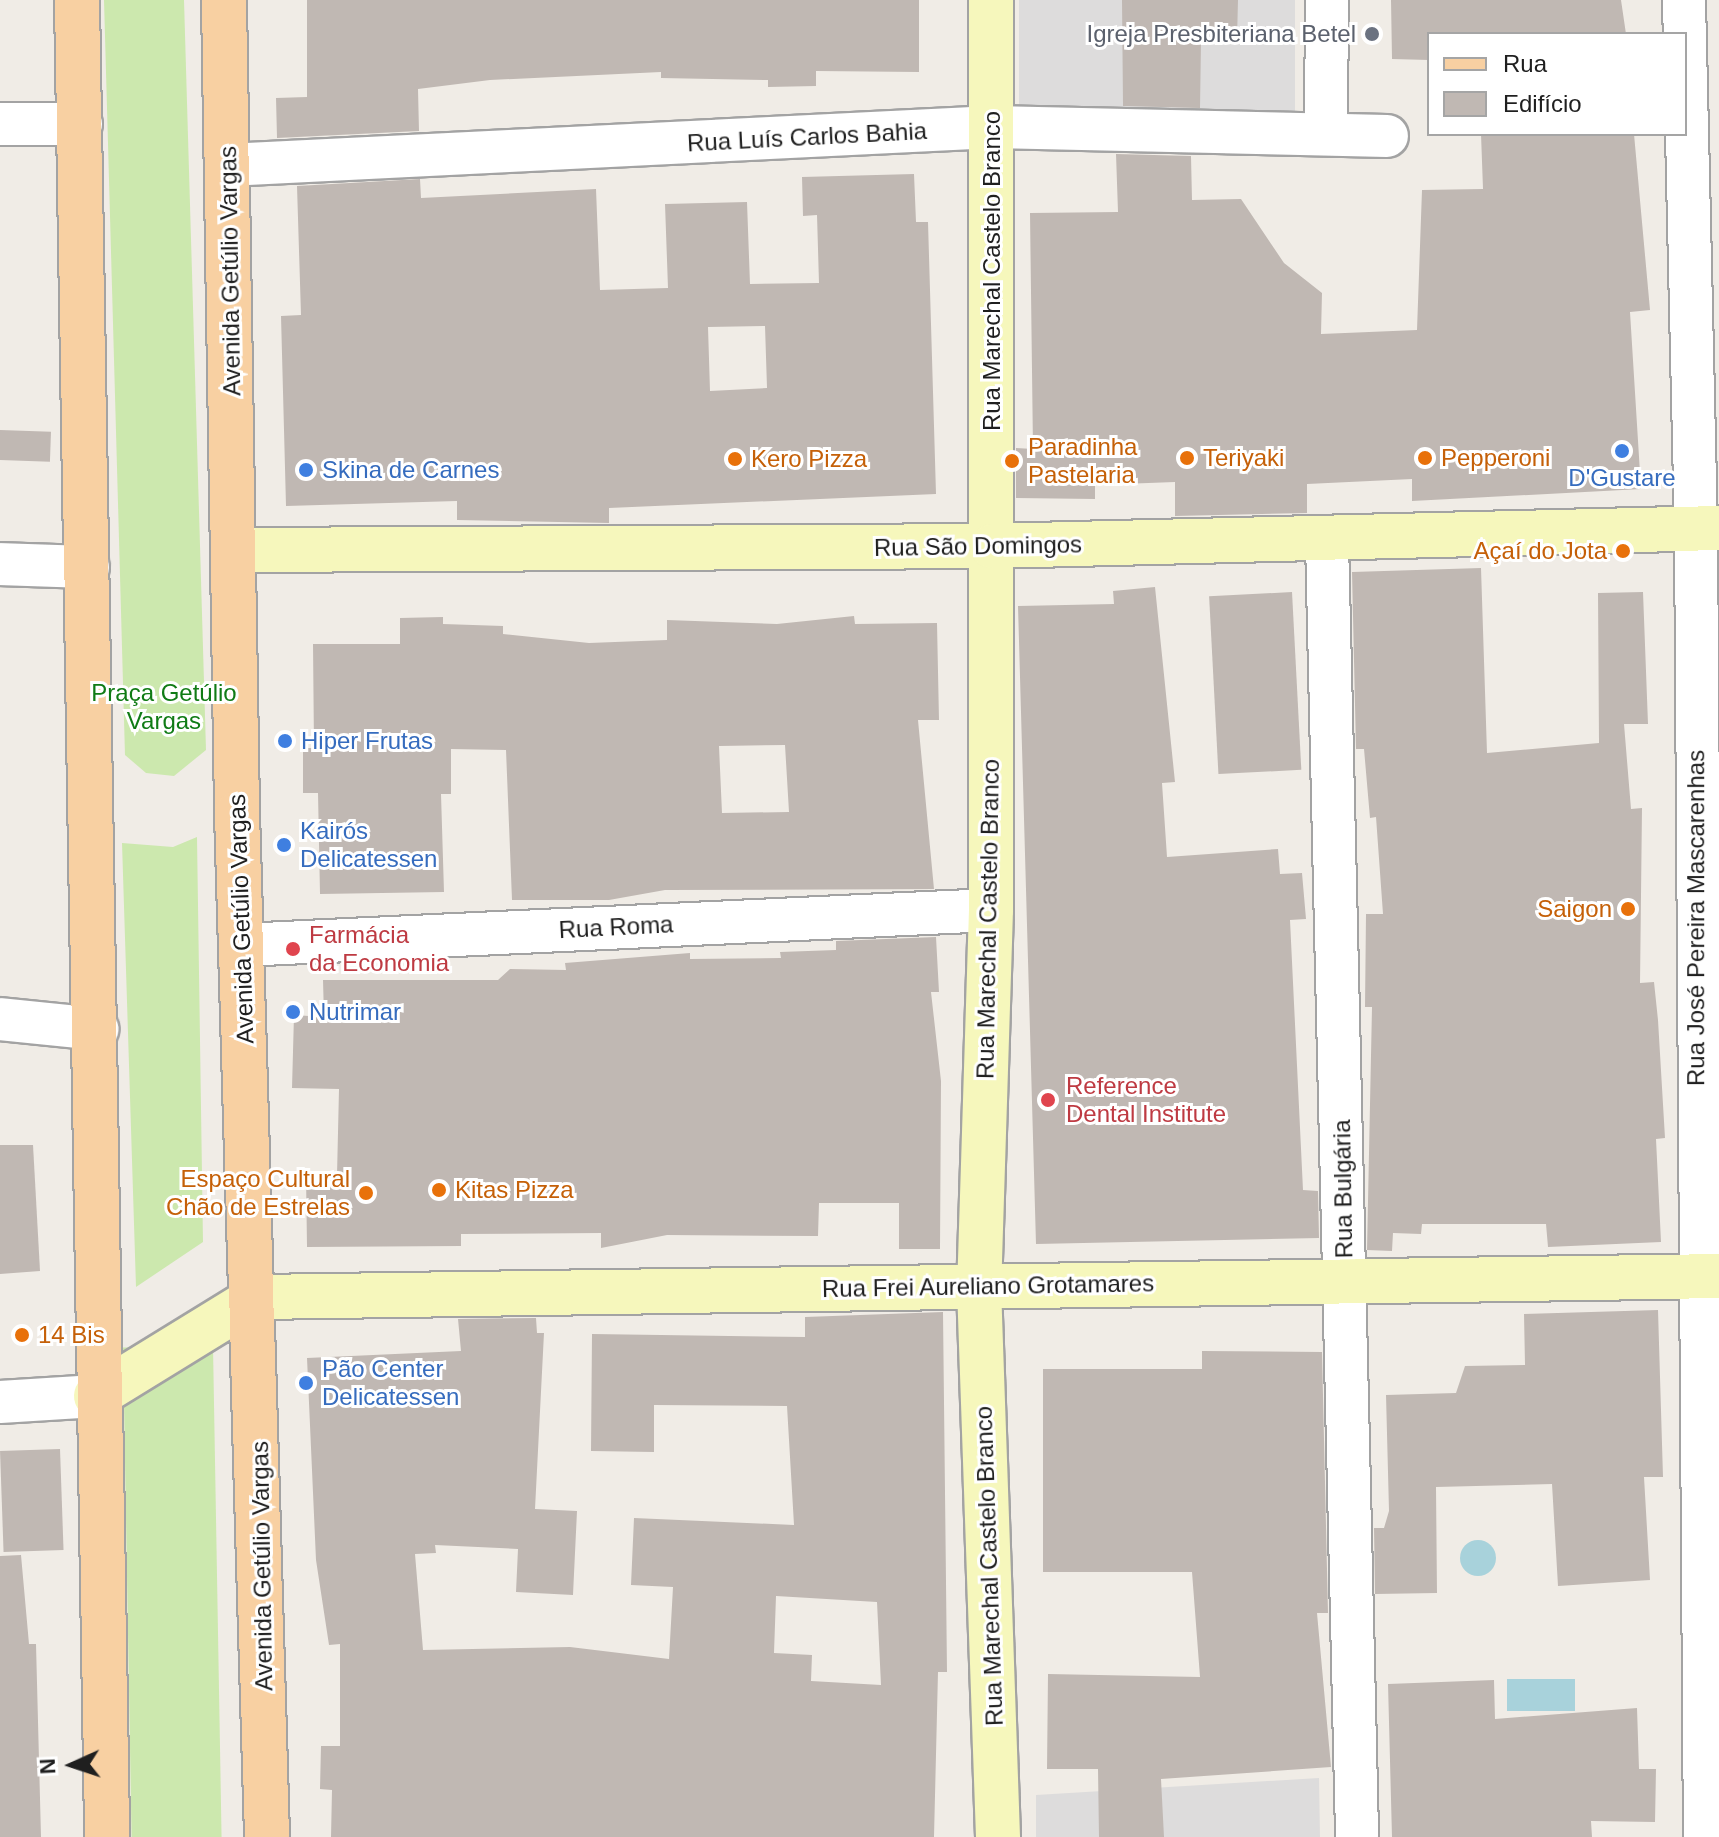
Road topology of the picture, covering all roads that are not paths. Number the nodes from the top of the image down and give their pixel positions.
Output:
1 (77, 0) edge
2 (224, 0) edge
3 (991, 0) edge
4 (1327, 0) edge
5 (1684, 0) edge
6 (1685, 32) edge
7 (1687, 66) edge
8 (0, 124) edge
9 (81, 124) junction
10 (993, 127) junction
11 (1326, 133) junction
12 (1387, 136) dead end
13 (1719, 144) edge
14 (227, 165) junction
15 (1692, 176) junction
16 (1707, 529) edge
17 (1327, 541) junction
18 (992, 546) junction
19 (237, 550) junction
20 (0, 564) edge
21 (88, 567) junction
22 (991, 910) junction
23 (241, 945) junction
24 (0, 1019) edge
25 (97, 1029) junction
26 (1708, 1276) edge
27 (1346, 1279) junction
28 (979, 1287) junction
29 (257, 1297) junction
30 (96, 1396) junction
31 (0, 1402) edge
32 (1710, 1811) edge
33 (107, 1837) edge
34 (267, 1837) edge
35 (998, 1837) edge
36 (1357, 1837) edge

1 - 9 main road
2 - 14 main road, Avenida Getúlio Vargas
3 - 10 street, Rua Marechal Castelo Branco
4 - 11 street
5 - 6 street, Rua José Pereira Mascarenhas
7 - 15 street, Rua José Pereira Mascarenhas
8 - 9 street
9 - 21 main road
10 - 11 street, Rua Luís Carlos Bahia
10 - 14 street, Rua Luís Carlos Bahia
10 - 18 street, Rua Marechal Castelo Branco
11 - 12 street, Rua Luís Carlos Bahia
13 - 15 street
14 - 19 main road, Avenida Getúlio Vargas
15 - 16 street, Rua José Pereira Mascarenhas
16 - 17 street, Rua São Domingos
16 - 26 street, Rua José Pereira Mascarenhas
17 - 18 street, Rua São Domingos
17 - 27 street, Rua Bulgária
18 - 19 street, Rua São Domingos
18 - 22 street, Rua Marechal Castelo Branco
19 - 23 main road, Avenida Getúlio Vargas
20 - 21 street
21 - 25 main road
22 - 23 street, Rua Roma
22 - 28 street, Rua Marechal Castelo Branco
23 - 29 main road, Avenida Getúlio Vargas
24 - 25 street
25 - 30 main road
26 - 27 street, Rua Frei Aureliano Grotamares
26 - 32 street, Rua José Pereira Mascarenhas
27 - 28 street, Rua Frei Aureliano Grotamares
27 - 36 street, Rua Bulgária
28 - 29 street, Rua Frei Aureliano Grotamares
28 - 35 street, Rua Marechal Castelo Branco
29 - 30 street
29 - 34 main road, Avenida Getúlio Vargas
30 - 31 street
30 - 33 main road

